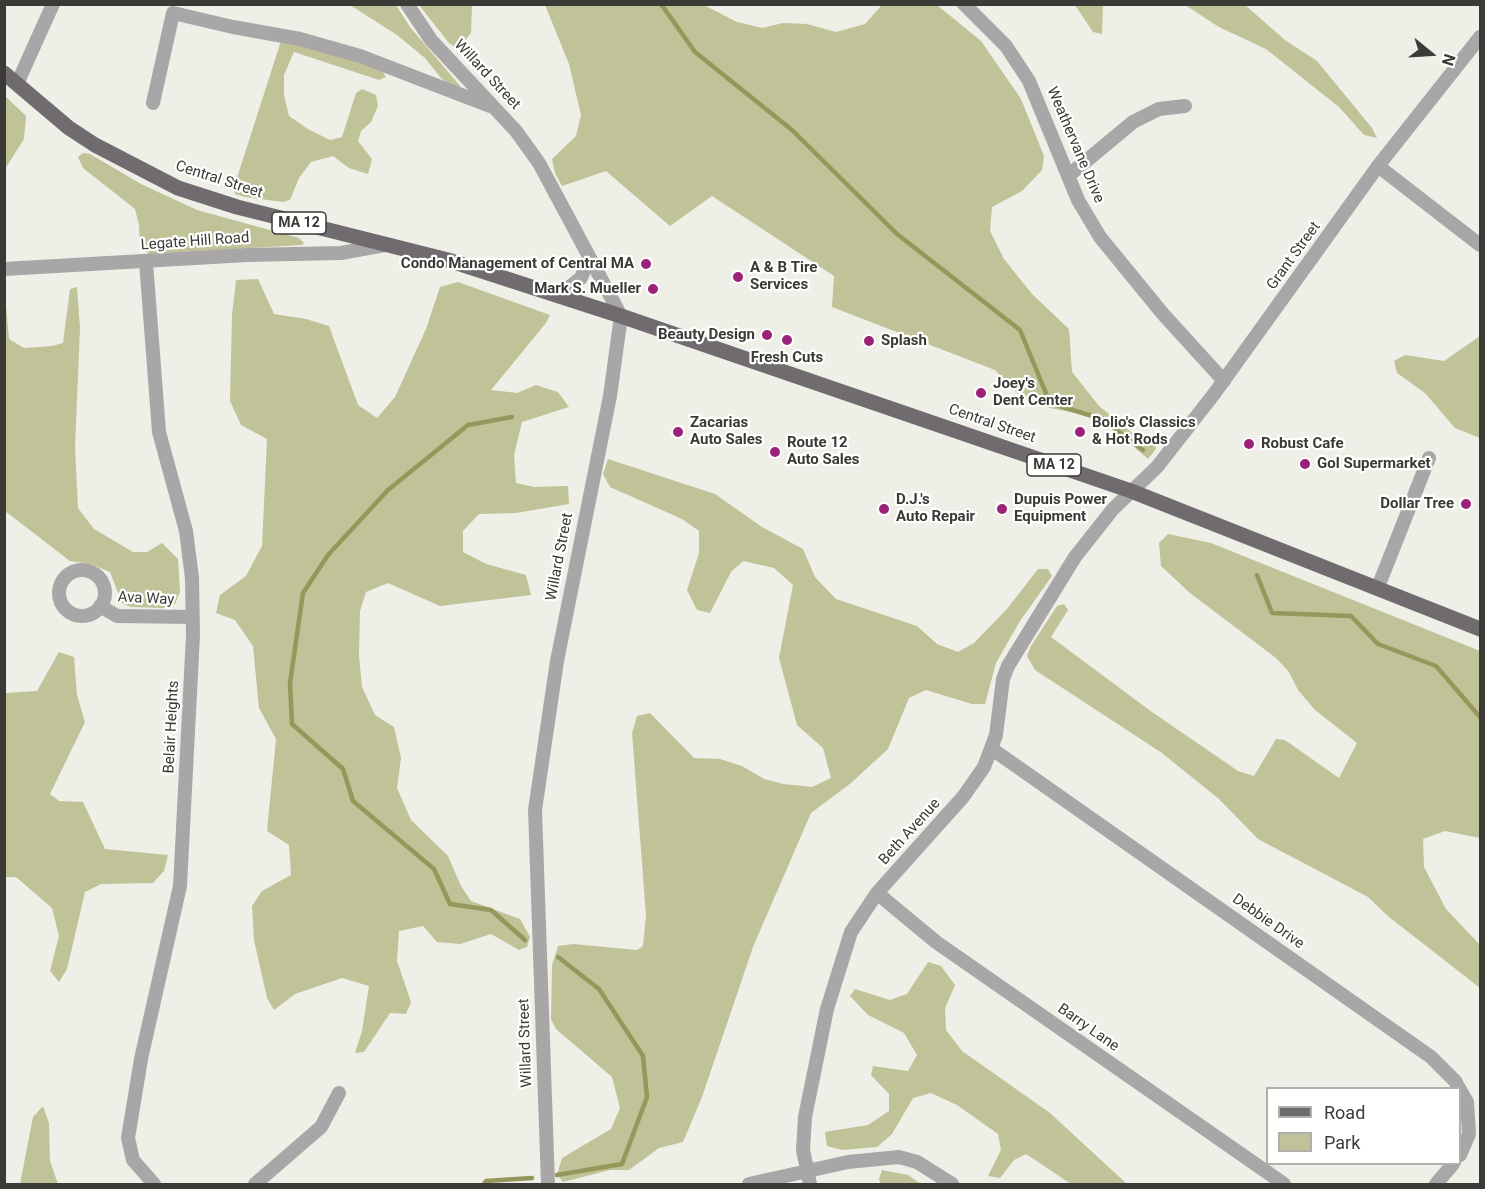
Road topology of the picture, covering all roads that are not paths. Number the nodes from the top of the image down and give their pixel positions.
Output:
1 (53, 4) edge
2 (407, 4) edge
3 (964, 4) edge
4 (175, 9) edge
5 (1480, 37) edge
6 (4, 73) edge
7 (17, 84) junction
8 (153, 103) dead end
9 (1185, 106) dead end
10 (495, 107) junction
11 (1378, 166) junction
12 (1068, 176) junction
13 (388, 245) junction
14 (1480, 245) edge
15 (589, 258) junction
16 (147, 262) junction
17 (4, 269) edge
18 (553, 294) junction
19 (621, 316) junction
20 (1224, 381) junction
21 (1429, 458) dead end
22 (1131, 491) junction
23 (1378, 587) junction
24 (100, 606) dead end
25 (192, 617) junction
26 (1480, 629) edge
27 (992, 749) junction
28 (877, 893) junction
29 (1458, 1087) edge
30 (1461, 1092) edge
31 (339, 1093) dead end
32 (1461, 1153) edge
33 (1452, 1165) edge
34 (806, 1170) junction
35 (154, 1185) edge
36 (255, 1185) edge
37 (548, 1185) edge
38 (749, 1185) edge
39 (810, 1185) edge
40 (952, 1185) edge
41 (1284, 1185) edge
42 (1436, 1185) edge

1 - 7 street
2 - 10 street, Willard Street
3 - 12 street, Weathervane Drive
4 - 8 street
4 - 10 street
5 - 11 street, Grant Street
6 - 7 main road, Central Street / MA 12
7 - 13 main road, Central Street / MA 12
9 - 12 street
10 - 15 street, Willard Street
11 - 14 street
11 - 20 street, Grant Street
12 - 20 street, Weathervane Drive
13 - 16 street, Legate Hill Road
13 - 18 main road, Central Street / MA 12
15 - 18 street
15 - 19 street, Willard Street
16 - 17 street, Legate Hill Road
16 - 25 street, Belair Heights
18 - 19 main road, Central Street / MA 12
19 - 22 main road, Central Street / MA 12
19 - 37 street, Willard Street
20 - 22 street, Grant Street
21 - 23 street
22 - 23 main road, Central Street / MA 12
22 - 27 street, Beth Avenue
23 - 26 main road, Central Street / MA 12
24 - 25 street, Ava Way
25 - 35 street, Belair Heights
27 - 28 street, Beth Avenue
27 - 29 street, Debbie Drive
28 - 34 street, Beth Avenue
28 - 41 street, Barry Lane
30 - 32 street, Debbie Drive
31 - 36 street
33 - 42 street
34 - 38 street
34 - 39 street
34 - 40 street

